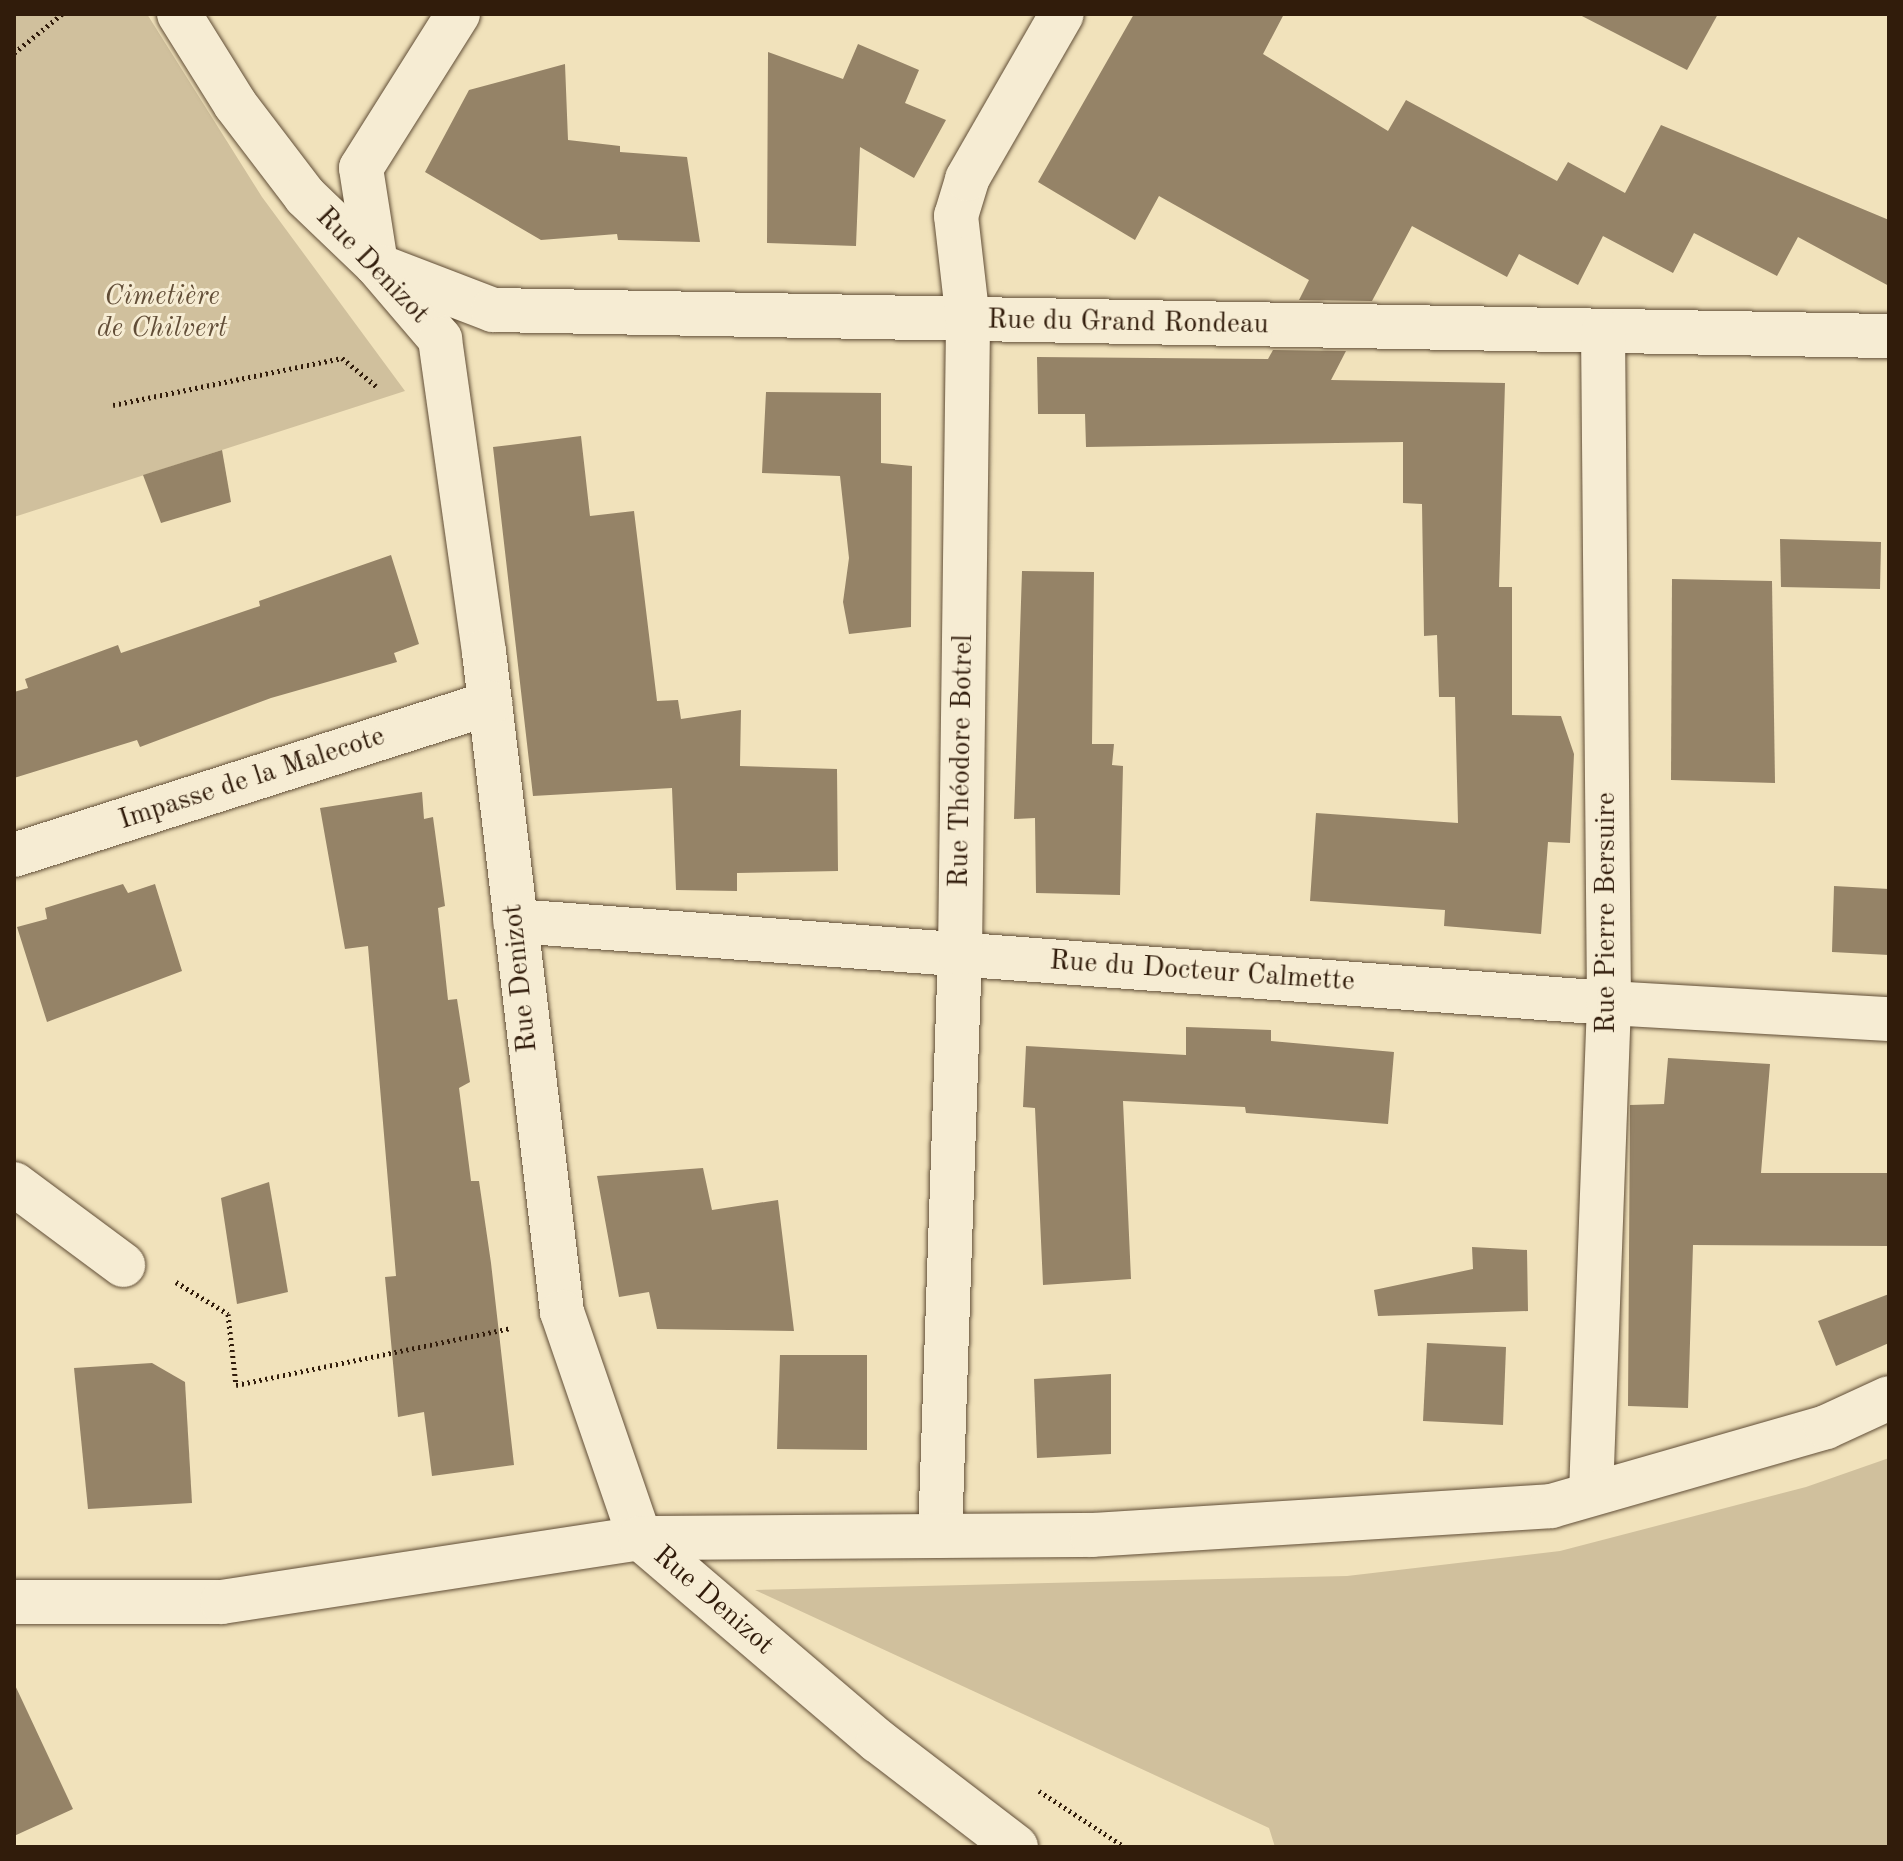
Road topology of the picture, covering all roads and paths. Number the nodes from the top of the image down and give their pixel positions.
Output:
1 (62, 14) edge
2 (179, 14) edge
3 (458, 14) edge
4 (1062, 14) edge
5 (14, 53) edge
6 (376, 264) junction
7 (968, 321) junction
8 (1603, 332) junction
9 (1889, 336) edge
10 (376, 386) dead end
11 (113, 405) dead end
12 (490, 703) junction
13 (14, 855) edge
14 (515, 921) junction
15 (960, 953) junction
16 (1609, 1003) junction
17 (1889, 1019) edge
18 (14, 1184) edge
19 (123, 1265) joint
20 (562, 1312) junction
21 (1889, 1398) edge
22 (1591, 1494) junction
23 (940, 1536) junction
24 (640, 1538) junction
25 (14, 1602) edge
26 (1016, 1847) edge

1 - 5 path
2 - 6 street, Rue Denizot
3 - 6 street
4 - 7 street, Rue Théodore Botrel
6 - 7 street, Rue du Grand Rondeau
6 - 12 street, Rue Denizot
7 - 8 street, Rue du Grand Rondeau
7 - 15 street, Rue Théodore Botrel
8 - 9 street, Rue du Grand Rondeau
8 - 16 street, Rue Pierre Bersuire
10 - 11 path
12 - 13 street, Impasse de la Malecote
12 - 14 street, Rue Denizot
14 - 15 street, Rue du Docteur Calmette
14 - 20 street, Rue Denizot
15 - 16 street, Rue du Docteur Calmette
15 - 23 street, Rue Théodore Botrel
16 - 17 street, Rue du Docteur Calmette
16 - 22 street, Rue Pierre Bersuire
18 - 19 street
19 - 20 path
20 - 24 street, Rue Denizot
21 - 22 street
22 - 23 street
23 - 24 street
24 - 25 street
24 - 26 street, Rue Denizot

